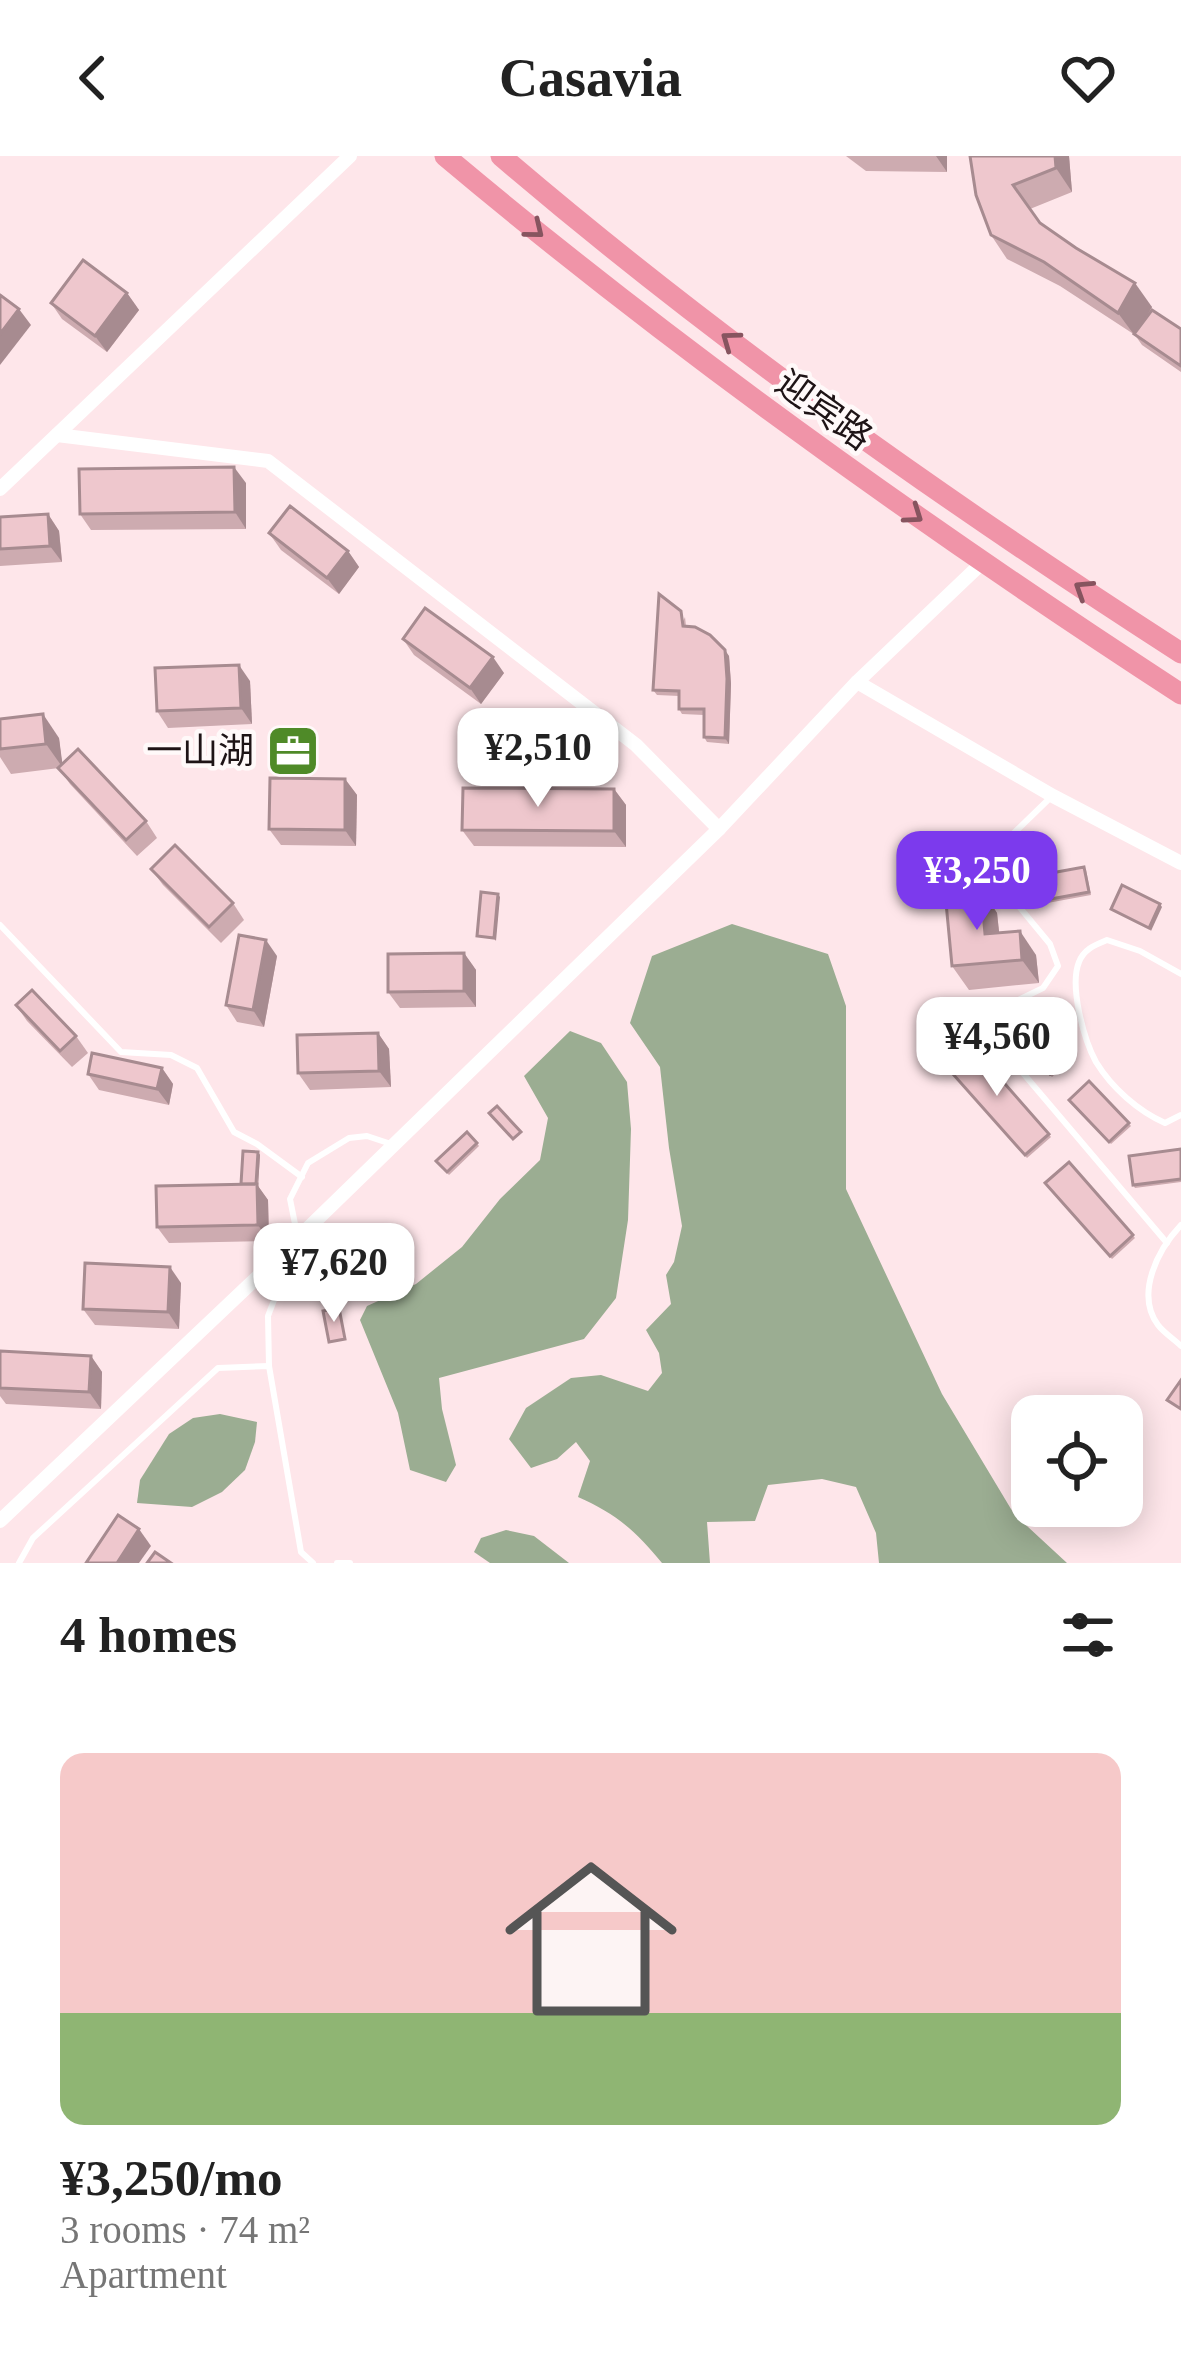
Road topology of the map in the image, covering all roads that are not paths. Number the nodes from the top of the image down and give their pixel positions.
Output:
1 (350, 156) edge
2 (445, 156) edge
3 (502, 156) edge
4 (57, 435) junction
5 (0, 489) edge
6 (983, 562) junction
7 (1181, 652) edge
8 (857, 682) junction
9 (1181, 694) edge
10 (1053, 796) junction
11 (719, 829) junction
12 (983, 863) junction
13 (1181, 863) edge
14 (950, 895) edge
15 (0, 925) edge
16 (1181, 974) edge
17 (1181, 1114) edge
18 (393, 1145) junction
19 (302, 1177) junction
20 (1181, 1225) edge
21 (298, 1238) junction
22 (1167, 1243) junction
23 (266, 1269) junction
24 (1181, 1346) edge
25 (269, 1366) junction
26 (0, 1521) edge
27 (19, 1563) edge
28 (313, 1563) edge
29 (337, 1563) edge
30 (350, 1563) edge

1 - 4 street
2 -> 6 highway, 迎宾路
7 -> 3 highway, 迎宾路
4 - 5 street
4 - 11 street
6 - 8 street
6 - 9 highway, 迎宾路
8 - 10 street
8 - 11 street
10 - 12 lane
10 - 13 street
11 - 18 street
12 - 14 lane
12 - 22 lane
15 - 19 lane
16 - 17 lane
18 - 19 lane
18 - 21 street
19 - 21 lane
20 - 22 lane
21 - 23 street
22 - 24 lane
23 - 25 lane
23 - 26 street
25 - 27 lane
25 - 28 lane
29 - 30 lane

